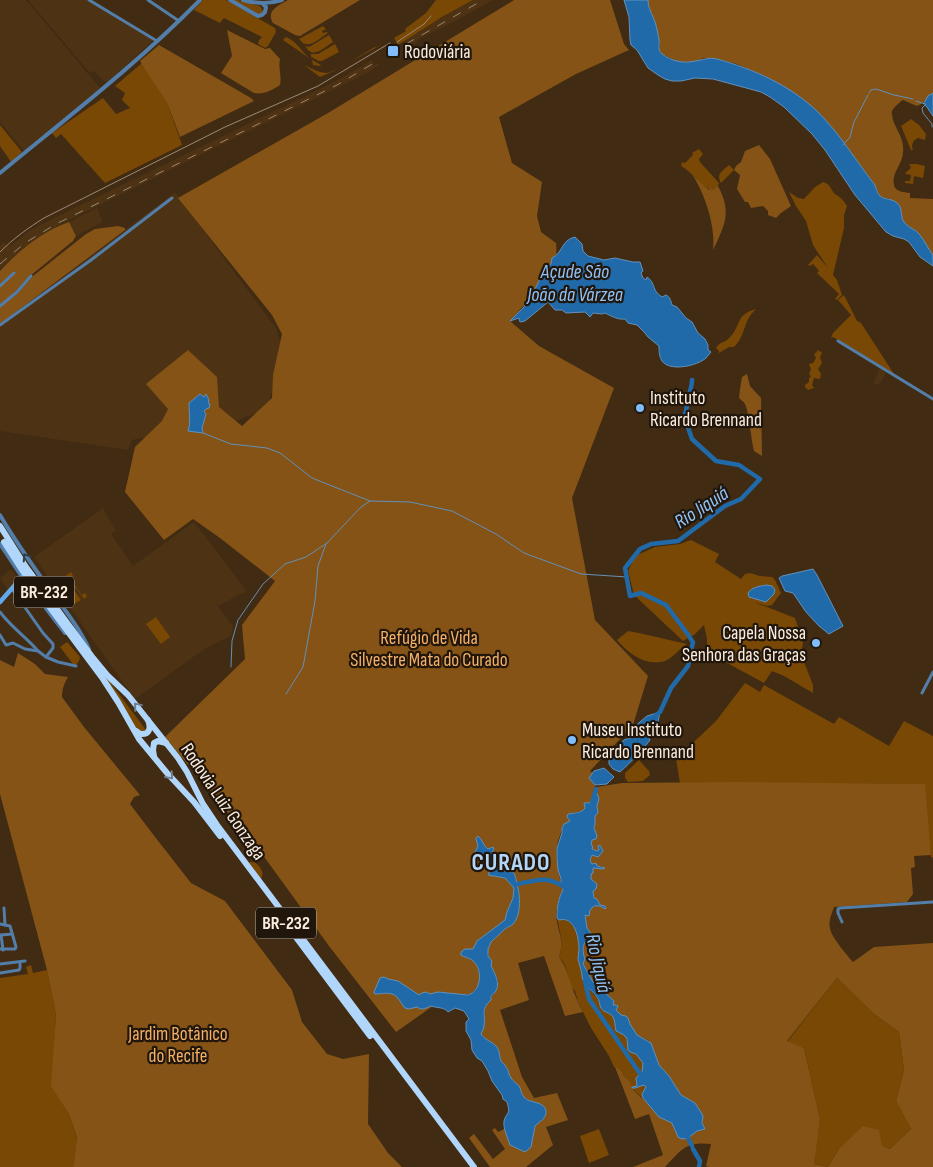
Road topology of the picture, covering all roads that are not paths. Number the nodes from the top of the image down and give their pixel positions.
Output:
1 (89, 0) edge
2 (148, 0) edge
3 (200, 0) edge
4 (230, 0) edge
5 (243, 0) edge
6 (282, 0) edge
7 (263, 4) junction
8 (179, 22) junction
9 (157, 42) junction
10 (0, 173) edge
11 (172, 198) dead end
12 (14, 273) dead end
13 (31, 276) dead end
14 (0, 286) edge
15 (0, 306) edge
16 (0, 325) edge
17 (838, 341) dead end
18 (933, 399) edge
19 (0, 515) edge
20 (0, 526) edge
21 (0, 535) edge
22 (0, 544) edge
23 (22, 577) junction
24 (53, 584) dead end
25 (48, 588) junction
26 (12, 589) junction
27 (58, 591) dead end
28 (53, 594) junction
29 (0, 602) edge
30 (0, 612) edge
31 (0, 636) edge
32 (38, 650) junction
33 (92, 656) junction
34 (46, 657) junction
35 (76, 666) dead end
36 (933, 672) edge
37 (103, 679) junction
38 (922, 693) dead end
39 (148, 719) junction
40 (133, 728) junction
41 (166, 743) junction
42 (154, 757) junction
43 (933, 902) edge
44 (4, 908) dead end
45 (842, 922) dead end
46 (0, 924) edge
47 (5, 925) junction
48 (12, 934) junction
49 (1, 935) edge
50 (1, 950) edge
51 (25, 961) dead end
52 (20, 962) junction
53 (0, 964) edge
54 (0, 973) edge
55 (469, 1167) edge
56 (474, 1167) edge

1 - 9 street
2 - 8 street
3 - 8 street
4 - 7 street
5 - 7 street
6 - 7 street
8 - 9 street
9 - 10 street
11 - 16 street
12 - 14 street
13 - 15 street
17 - 18 street
25 -> 19 street
20 - 33 highway, Rodovia Luiz Gonzaga / BR-232
21 - 37 highway, Rodovia Luiz Gonzaga / BR-232
22 - 23 street
23 - 26 main road
23 - 37 street
24 - 25 street
25 - 28 street
26 - 29 main road
26 - 34 street
27 - 28 street
28 - 33 street
30 - 32 street
31 - 32 street
32 - 34 street
39 -> 33 highway, Rodovia Luiz Gonzaga / BR-232
34 - 35 street
36 - 38 street
37 - 40 highway, Rodovia Luiz Gonzaga / BR-232
39 - 40 highway
39 - 41 highway, Rodovia Luiz Gonzaga / BR-232
40 - 42 highway, Rodovia Luiz Gonzaga / BR-232
41 - 42 highway
41 - 56 highway, Rodovia Luiz Gonzaga / BR-232
42 -> 55 highway, Rodovia Luiz Gonzaga / BR-232
43 - 45 street
44 - 47 street
46 - 47 street
47 - 48 street
48 - 49 street
48 - 50 street
49 - 50 street
51 - 52 street
52 - 53 street
52 - 54 street

